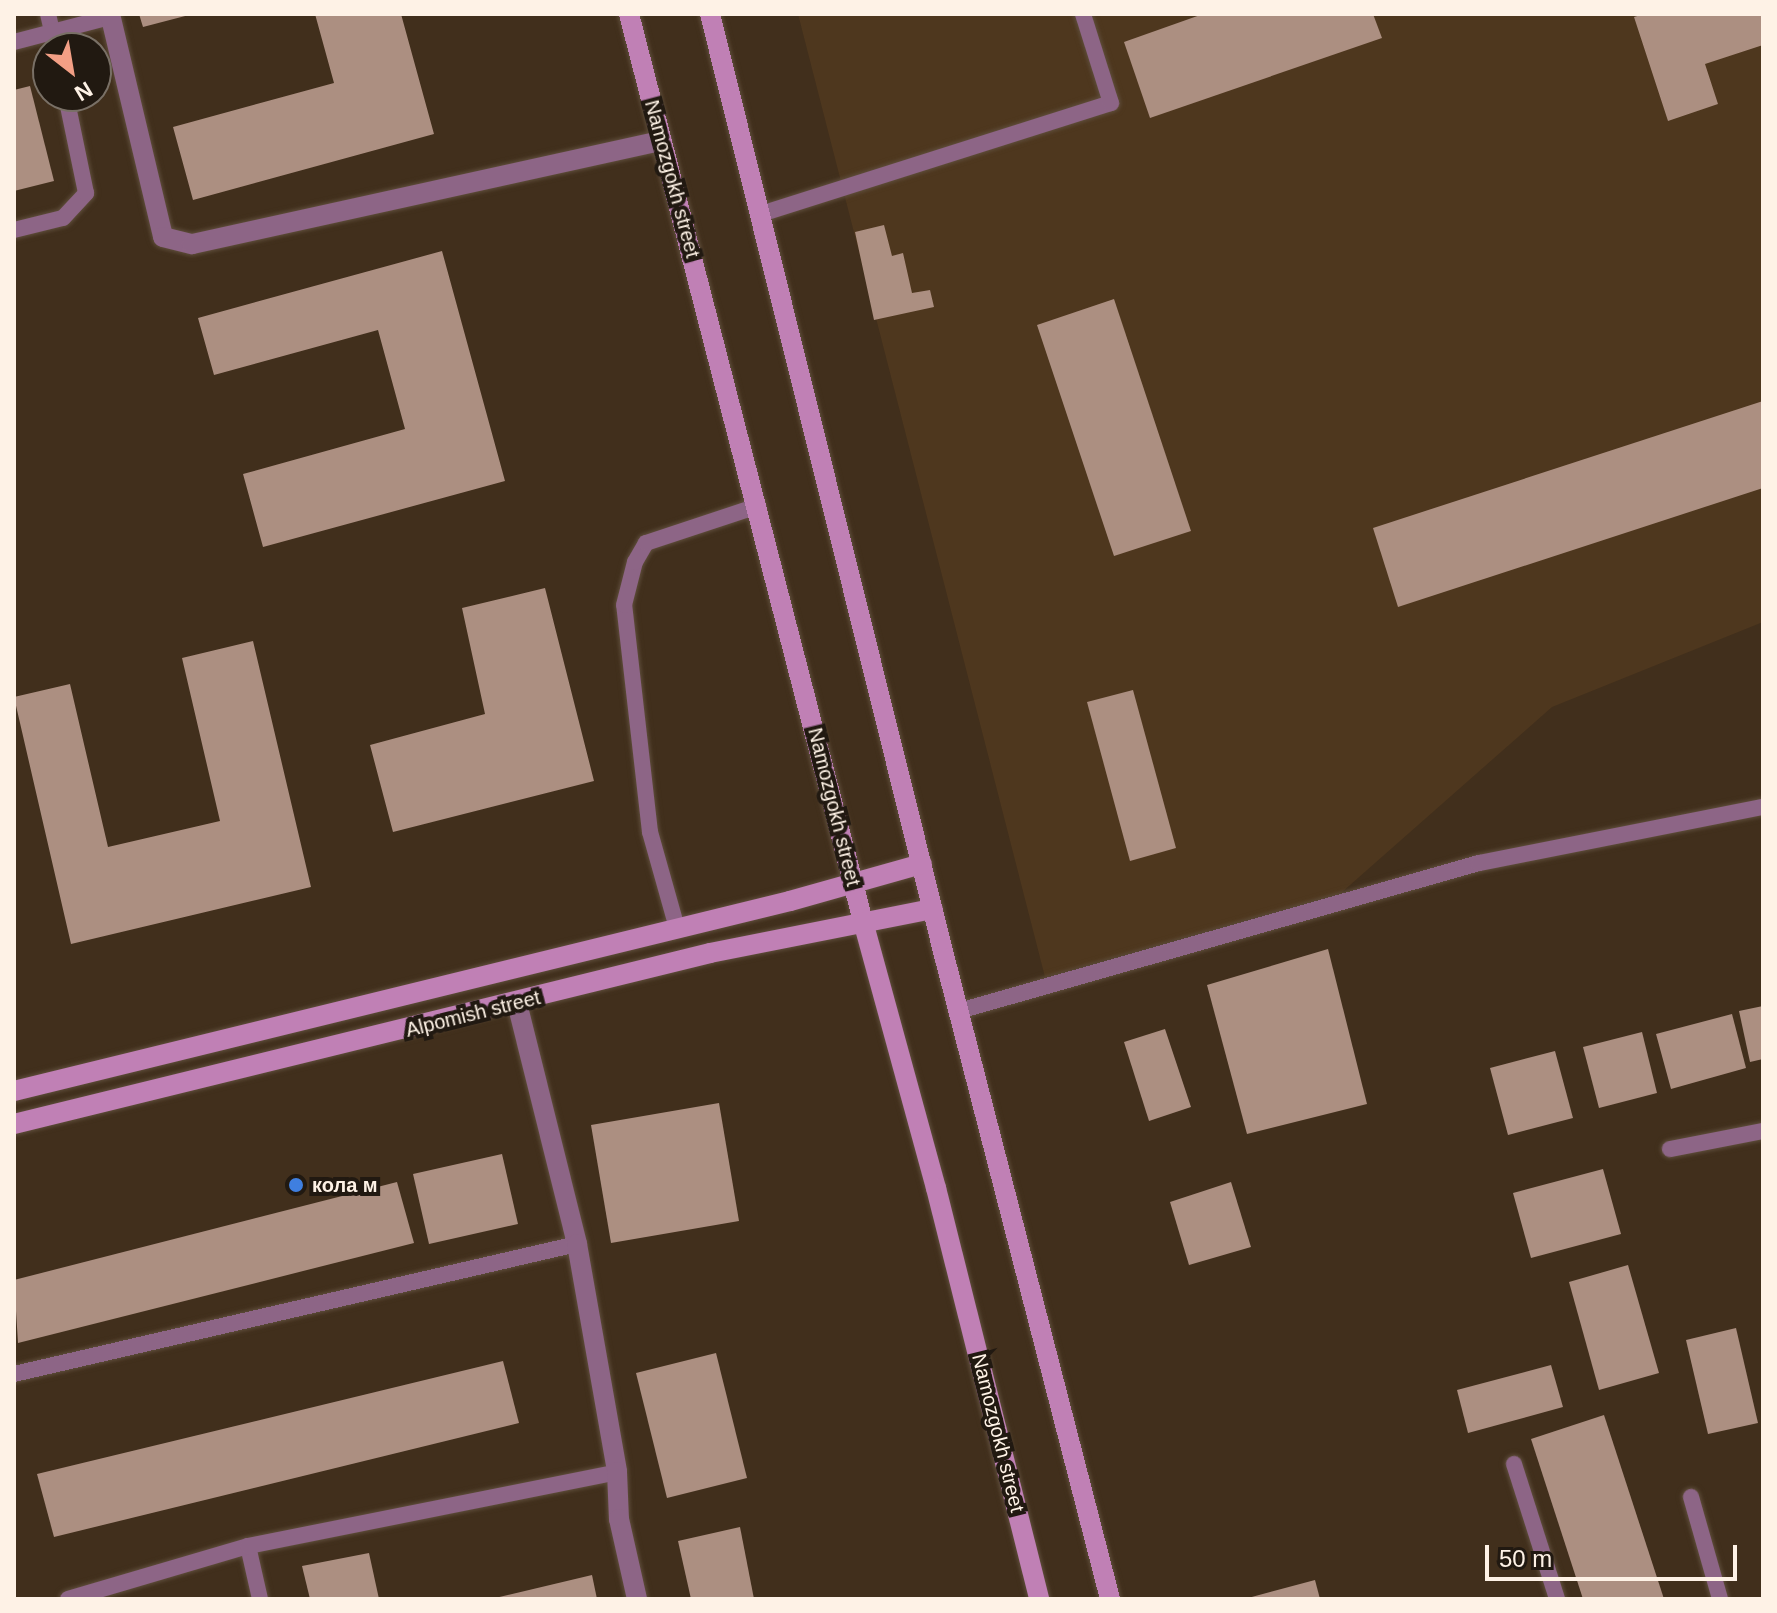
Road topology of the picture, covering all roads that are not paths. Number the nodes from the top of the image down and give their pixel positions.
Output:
1 (629, 14) edge
2 (710, 14) edge
3 (1085, 14) edge
4 (110, 16) edge
5 (73, 32) edge
6 (69, 112) edge
7 (662, 141) junction
8 (761, 214) junction
9 (14, 230) edge
10 (758, 506) junction
11 (1763, 807) edge
12 (922, 864) junction
13 (854, 885) junction
14 (933, 909) junction
15 (864, 925) junction
16 (677, 928) junction
17 (517, 1003) junction
18 (959, 1011) junction
19 (14, 1091) edge
20 (14, 1124) edge
21 (1763, 1131) edge
22 (1670, 1149) dead end
23 (577, 1244) junction
24 (14, 1374) edge
25 (1514, 1464) dead end
26 (617, 1472) junction
27 (1691, 1497) dead end
28 (248, 1546) junction
29 (68, 1599) edge
30 (260, 1599) edge
31 (637, 1599) edge
32 (1039, 1599) edge
33 (1110, 1599) edge
34 (1557, 1599) edge
35 (1720, 1599) edge

1 - 7 main road, Namozgokh street
2 - 8 main road
3 - 8 lane
4 - 5 lane
4 - 7 street
6 - 9 lane
7 - 10 main road, Namozgokh street
8 - 12 main road
10 - 13 main road, Namozgokh street
10 - 16 lane
11 - 18 lane
12 - 13 main road, Alpomish street
12 - 14 main road
13 - 15 main road, Namozgokh street
13 - 16 main road, Alpomish street
14 - 15 main road, Alpomish street
14 - 18 main road
15 - 17 main road, Alpomish street
15 - 32 main road, Namozgokh street
16 - 19 main road, Alpomish street
17 - 20 main road, Alpomish street
17 - 23 street
18 - 33 main road
21 - 22 lane
23 - 24 lane
23 - 26 street
25 - 34 lane
26 - 28 lane
26 - 31 street
27 - 35 lane
28 - 29 lane
28 - 30 lane

